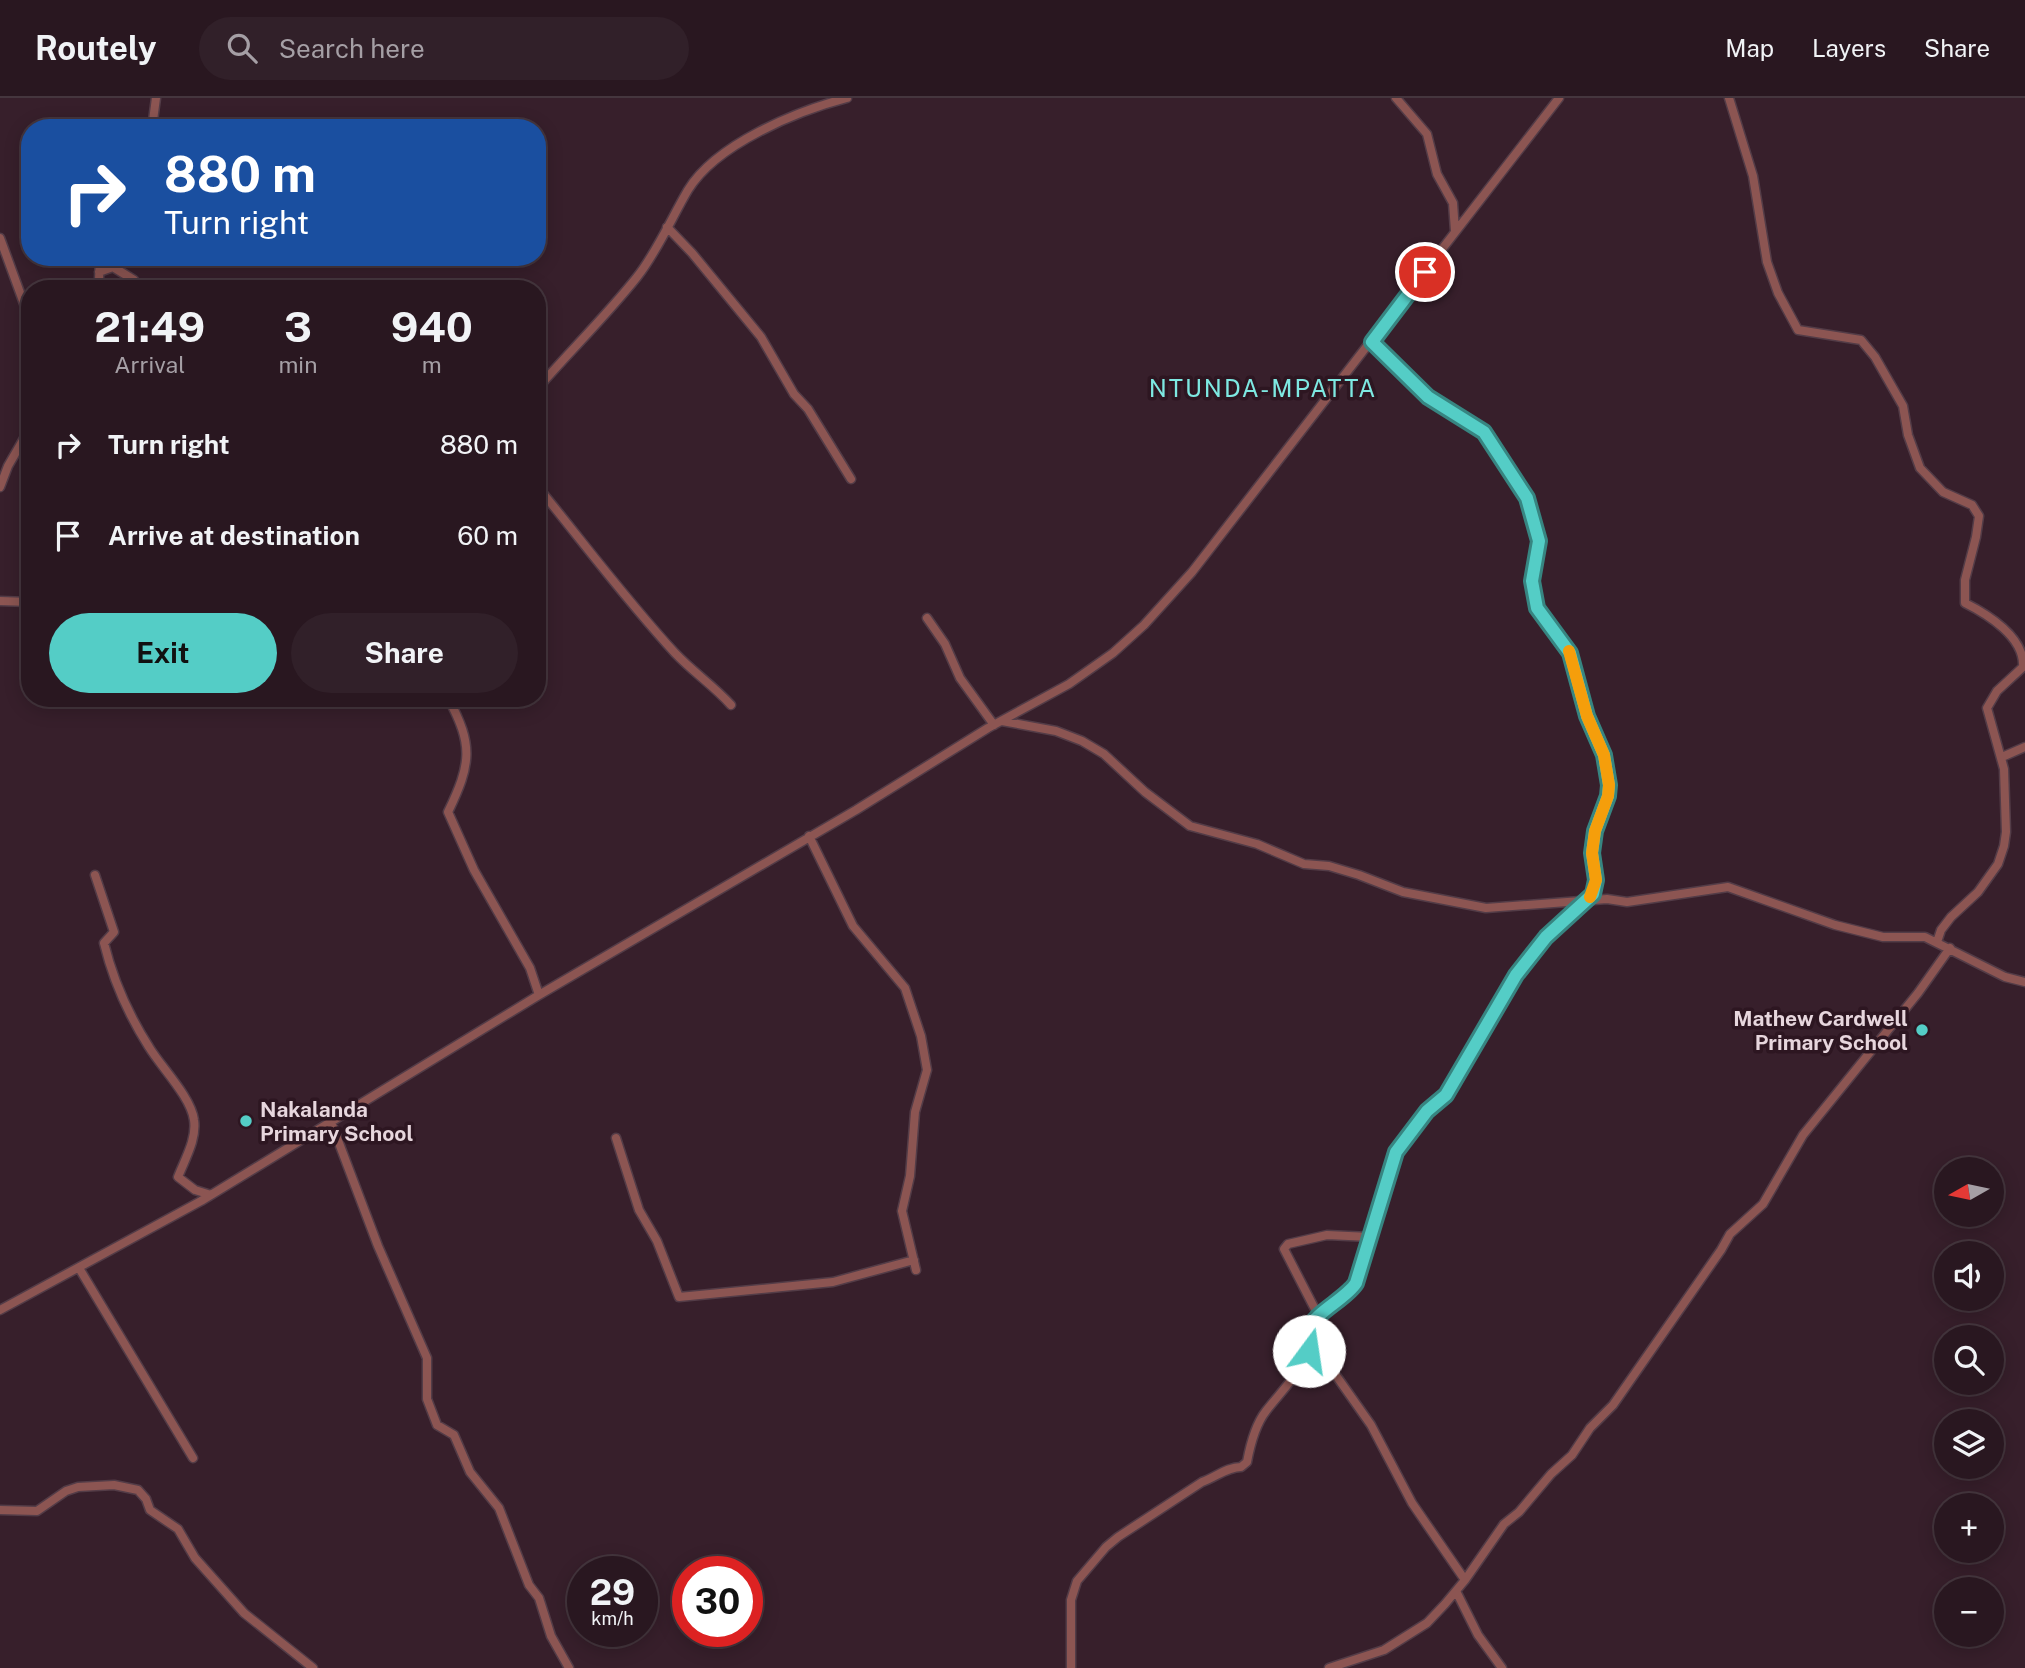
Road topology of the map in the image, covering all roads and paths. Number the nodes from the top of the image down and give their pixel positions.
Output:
1 (156, 98) edge
2 (847, 98) edge
3 (1396, 98) edge
4 (1559, 98) edge
5 (1731, 99) edge
6 (153, 119) edge
7 (667, 228) junction
8 (1455, 231) junction
9 (0, 238) edge
10 (99, 266) edge
11 (99, 272) junction
12 (97, 280) edge
13 (134, 280) edge
14 (21, 295) edge
15 (1372, 342) junction
16 (546, 379) edge
17 (21, 444) edge
18 (851, 479) dead end
19 (0, 487) edge
20 (546, 497) edge
21 (0, 601) edge
22 (21, 602) edge
23 (926, 618) dead end
24 (731, 705) dead end
25 (453, 707) edge
26 (998, 723) junction
27 (2025, 747) edge
28 (2002, 757) junction
29 (809, 836) junction
30 (95, 875) dead end
31 (1587, 901) junction
32 (1937, 942) junction
33 (1950, 948) junction
34 (2025, 982) edge
35 (539, 995) junction
36 (331, 1122) junction
37 (616, 1138) dead end
38 (211, 1195) junction
39 (1370, 1237) junction
40 (914, 1260) junction
41 (79, 1268) junction
42 (916, 1270) dead end
43 (0, 1310) edge
44 (1319, 1317) junction
45 (1311, 1339) junction
46 (193, 1458) dead end
47 (0, 1510) edge
48 (1465, 1580) junction
49 (1456, 1591) junction
50 (313, 1668) edge
51 (569, 1668) edge
52 (1072, 1668) edge
53 (1329, 1668) edge
54 (1502, 1668) edge

1 - 6 street
2 - 7 street
3 - 8 street
4 - 8 street
5 - 28 street
7 - 16 street
7 - 18 street
8 - 15 street
9 - 14 street
10 - 11 street
11 - 12 street
11 - 13 street
15 - 26 street
15 - 31 street
17 - 19 street
20 - 24 street
21 - 22 street
23 - 26 street
25 - 35 street
26 - 29 street
26 - 31 street
27 - 28 street
28 - 32 street
29 - 35 street
29 - 40 street
30 - 38 street
31 - 32 street
31 - 39 street
32 - 33 street
33 - 34 street
33 - 48 street
35 - 36 street
36 - 38 street
36 - 51 street
37 - 40 street
38 - 41 street
39 - 44 street
39 - 44 street
40 - 42 street
41 - 43 street
41 - 46 street
44 - 45 street
45 - 48 street
45 - 52 street
47 - 50 street
48 - 49 street
49 - 53 street
49 - 54 street

